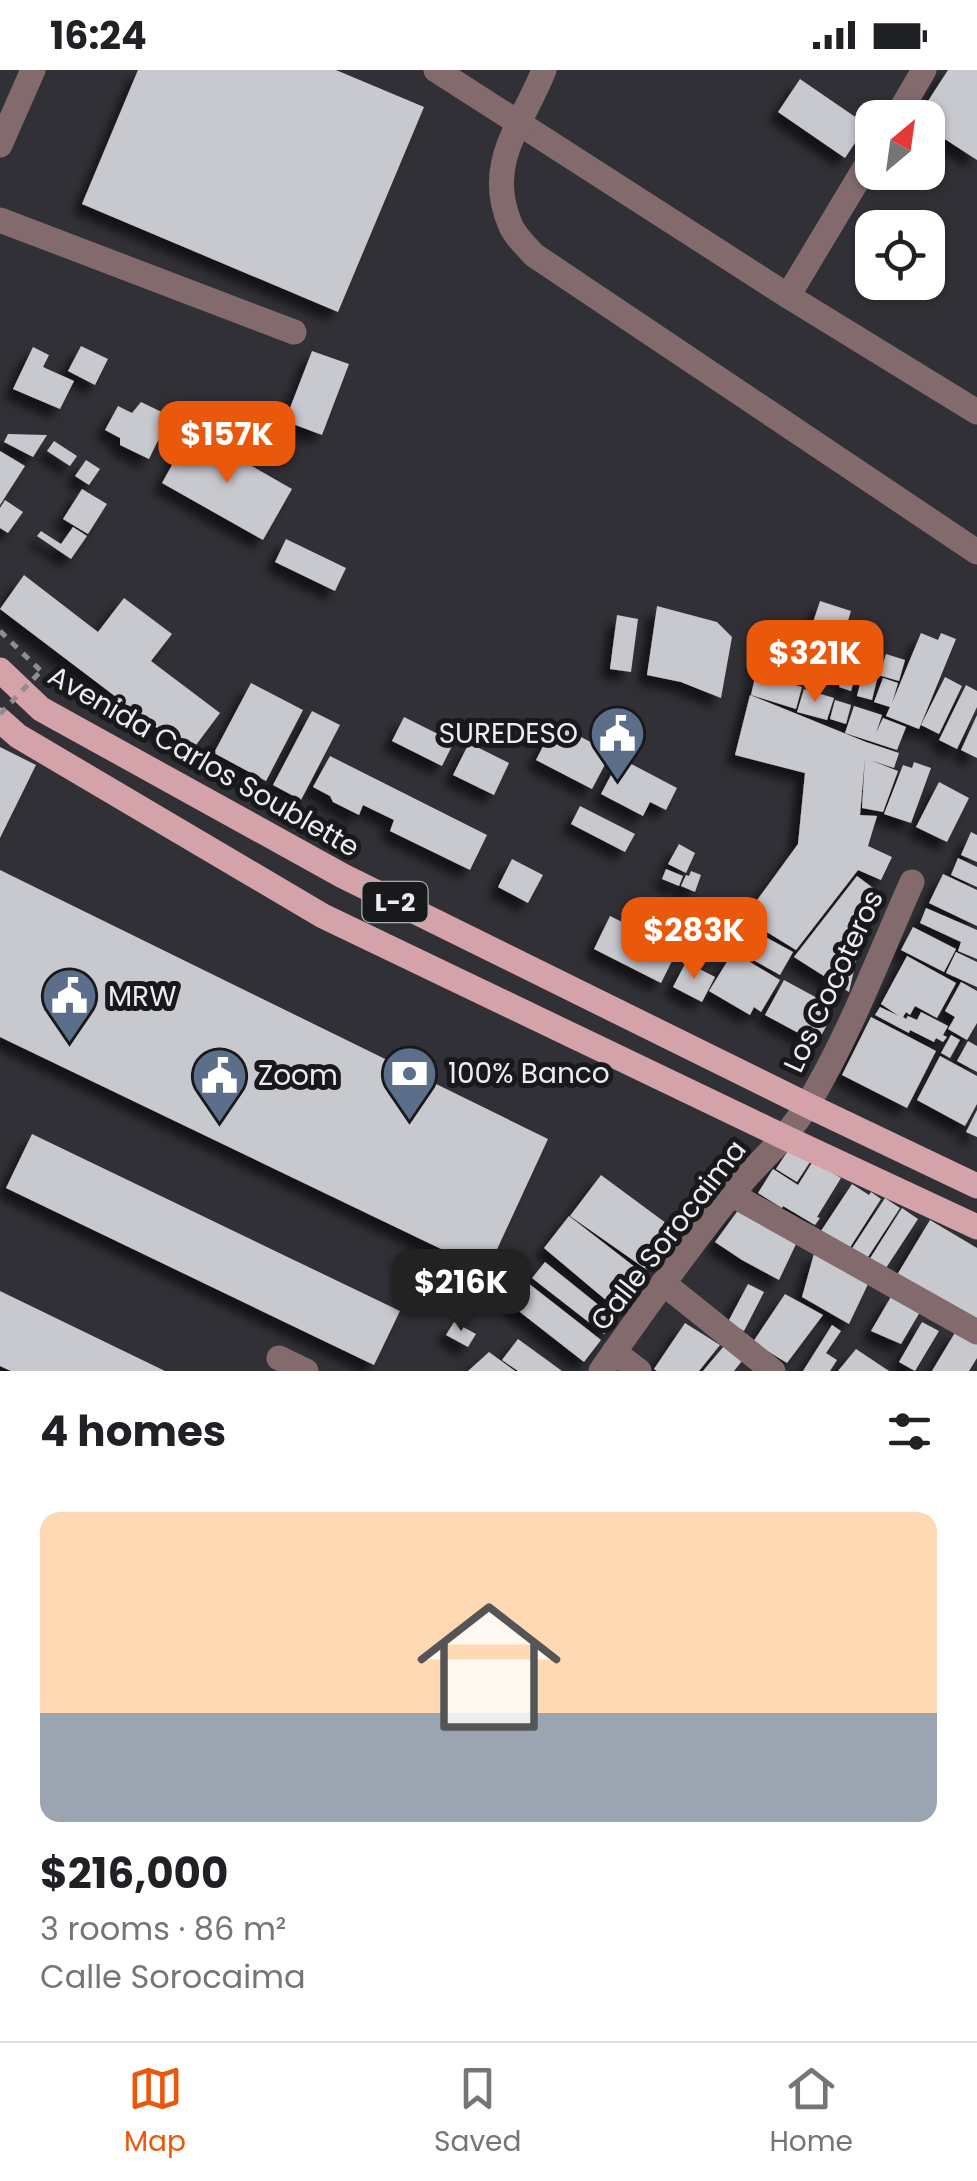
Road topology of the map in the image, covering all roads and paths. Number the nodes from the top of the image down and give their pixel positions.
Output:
1 (33, 70) edge
2 (436, 70) edge
3 (544, 70) edge
4 (924, 70) edge
5 (906, 100) edge
6 (519, 124) junction
7 (0, 145) edge
8 (855, 184) edge
9 (0, 220) edge
10 (788, 296) junction
11 (294, 332) dead end
12 (977, 412) edge
13 (977, 552) edge
14 (0, 630) edge
15 (0, 670) edge
16 (0, 717) edge
17 (912, 882) dead end
18 (807, 1105) junction
19 (784, 1137) junction
20 (977, 1186) edge
21 (731, 1194) junction
22 (977, 1227) edge
23 (662, 1283) junction
24 (977, 1332) edge
25 (279, 1358) dead end
26 (608, 1361) edge
27 (306, 1371) edge
28 (639, 1371) edge
29 (773, 1371) edge

1 - 7 street
2 - 6 street
3 - 6 street
4 - 5 street
6 - 10 street
6 - 13 street
8 - 10 street
9 - 11 street
10 - 12 street
14 - 16 path, bridge
15 - 18 main road, Avenida Carlos Soublette / L-2
16 - 19 main road, L-2
17 - 18 street, Los Cocoteros
18 - 19 street, Los Cocoteros
18 - 20 main road, Avenida Carlos Soublette / L-2
19 - 21 street, Calle Sorocaima
19 - 22 main road, L-2
21 - 23 street, Calle Sorocaima
21 - 24 street
23 - 26 street, Calle Sorocaima
23 - 29 street
25 - 27 street
26 - 28 street

